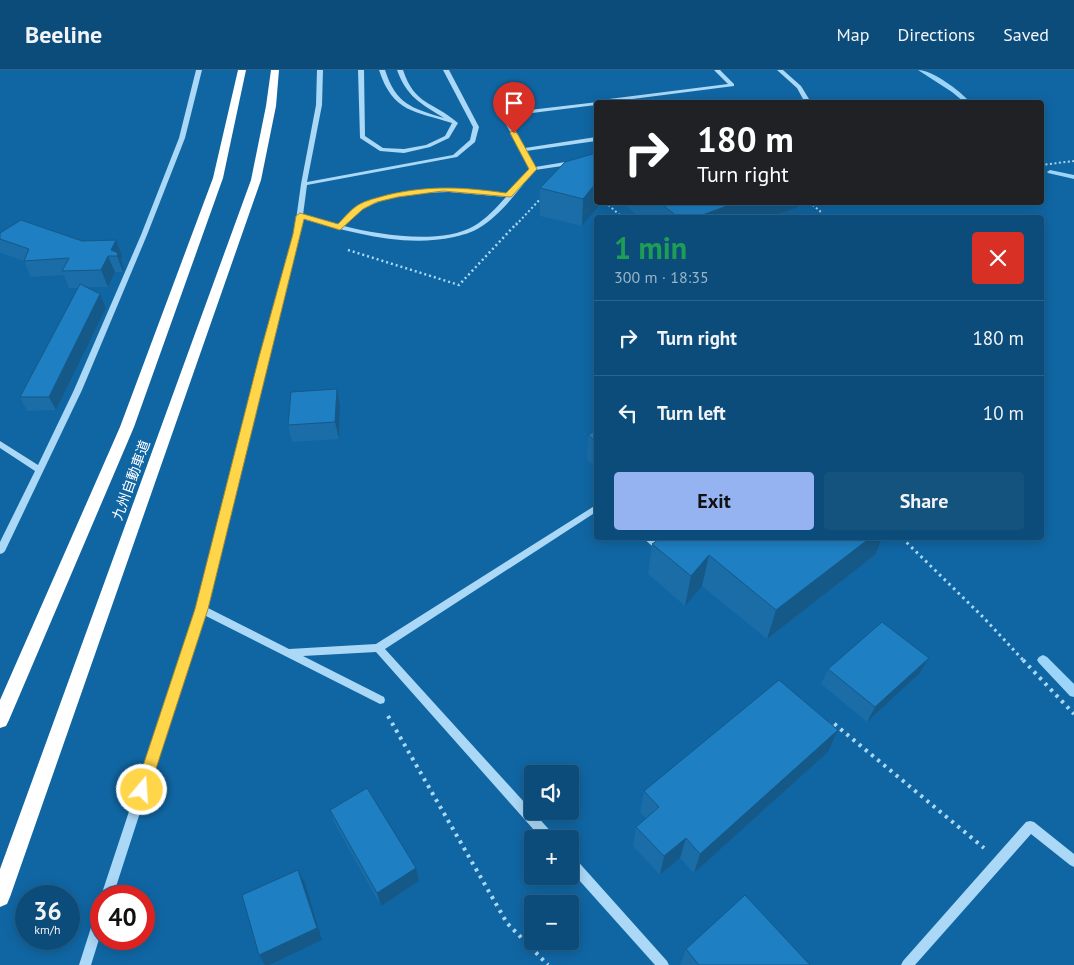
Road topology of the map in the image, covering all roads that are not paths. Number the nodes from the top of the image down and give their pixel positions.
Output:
1 (199, 70) edge
2 (242, 70) edge
3 (275, 70) edge
4 (320, 70) edge
5 (360, 70) edge
6 (382, 70) edge
7 (400, 70) edge
8 (446, 70) edge
9 (717, 70) edge
10 (780, 70) edge
11 (617, 100) edge
12 (805, 100) edge
13 (594, 103) edge
14 (455, 123) junction
15 (594, 140) edge
16 (523, 150) junction
17 (594, 159) edge
18 (533, 169) junction
19 (304, 184) junction
20 (508, 196) junction
21 (300, 216) junction
22 (340, 227) junction
23 (0, 444) edge
24 (40, 470) junction
25 (594, 509) edge
26 (650, 540) edge
27 (675, 540) edge
28 (0, 551) edge
29 (201, 609) junction
30 (378, 648) junction
31 (288, 654) junction
32 (380, 700) road end
33 (0, 720) edge
34 (542, 830) edge
35 (1074, 861) edge
36 (579, 871) edge
37 (111, 885) edge
38 (0, 897) edge
39 (90, 949) edge
40 (85, 965) edge
41 (663, 965) edge
42 (907, 965) edge

1 - 24 street
2 - 33 highway, 九州自動車道
3 - 38 highway, 九州自動車道
4 - 19 street
5 - 14 street
6 - 14 street
7 - 14 street
8 - 19 street
9 - 11 street
10 - 12 street
13 - 16 street
15 - 16 street
16 - 18 street
17 - 18 street
18 - 20 street
19 - 21 street
20 - 22 street
20 - 22 street
21 - 22 street
21 - 29 street
23 - 24 street
24 - 28 street
25 - 30 street
26 - 27 street
29 - 31 street
29 - 37 street
30 - 31 street
30 - 34 street
31 - 32 street
35 - 42 street
36 - 41 street
39 - 40 street

